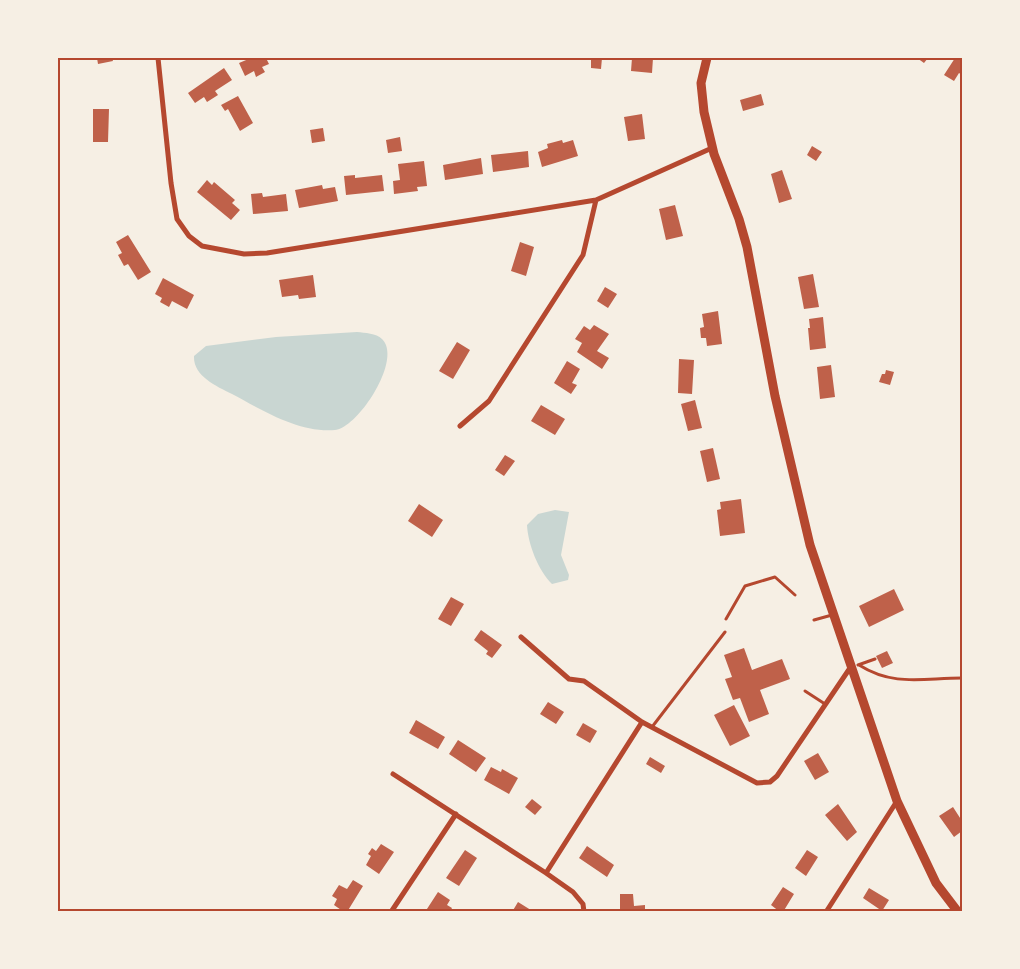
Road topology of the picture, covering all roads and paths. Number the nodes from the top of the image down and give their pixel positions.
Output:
1 (158, 58) edge
2 (707, 58) edge
3 (712, 148) junction
4 (596, 200) junction
5 (460, 426) dead end
6 (795, 596) dead end
7 (833, 614) junction
8 (726, 619) dead end
9 (814, 620) dead end
10 (725, 632) dead end
11 (521, 637) dead end
12 (875, 659) dead end
13 (854, 666) junction
14 (962, 678) edge
15 (805, 691) dead end
16 (825, 704) junction
17 (642, 722) junction
18 (652, 727) junction
19 (393, 774) dead end
20 (897, 801) junction
21 (456, 814) junction
22 (546, 873) junction
23 (391, 912) edge
24 (584, 912) edge
25 (826, 912) edge
26 (958, 912) edge

1 - 4 street
2 - 3 street
3 - 4 street
3 - 7 street
4 - 5 street
6 - 8 lane
7 - 9 lane
7 - 13 street
10 - 18 lane
11 - 17 street
12 - 13 lane
13 - 14 lane
13 - 16 street
13 - 20 street
15 - 16 lane
16 - 18 street
17 - 18 street
17 - 22 street
19 - 21 street
20 - 25 street
20 - 26 street
21 - 22 street
21 - 23 street
22 - 24 street

